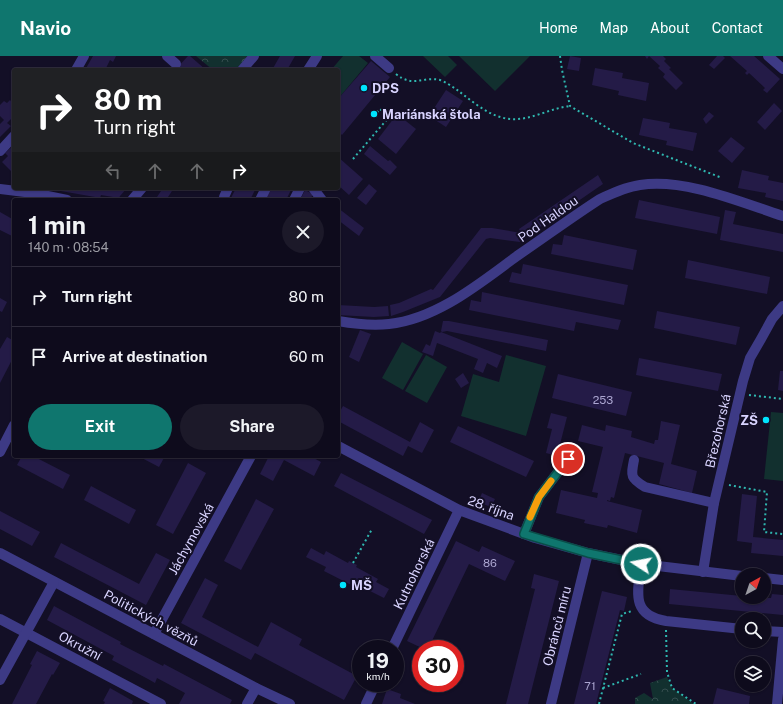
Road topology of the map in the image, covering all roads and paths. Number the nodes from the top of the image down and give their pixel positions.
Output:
1 (84, 56) edge
2 (166, 56) edge
3 (254, 56) edge
4 (317, 56) edge
5 (376, 56) edge
6 (560, 56) edge
7 (768, 56) edge
8 (176, 64) dead end
9 (77, 68) edge
10 (244, 68) edge
11 (309, 68) edge
12 (389, 68) joint
13 (783, 69) edge
14 (570, 106) junction
15 (374, 116) dead end
16 (12, 138) edge
17 (0, 150) edge
18 (353, 159) dead end
19 (722, 178) dead end
20 (0, 189) edge
21 (140, 190) edge
22 (57, 198) edge
23 (134, 198) edge
24 (783, 216) edge
25 (783, 306) edge
26 (340, 321) edge
27 (740, 394) junction
28 (783, 399) edge
29 (12, 429) edge
30 (340, 447) edge
31 (0, 452) edge
32 (250, 458) edge
33 (568, 459) dead end
34 (634, 460) dead end
35 (719, 483) junction
36 (714, 503) junction
37 (459, 510) junction
38 (372, 529) dead end
39 (524, 534) junction
40 (783, 534) edge
41 (0, 553) edge
42 (588, 553) junction
43 (353, 563) dead end
44 (641, 564) junction
45 (703, 572) junction
46 (735, 575) edge
47 (771, 579) edge
48 (783, 580) edge
49 (54, 582) junction
50 (641, 608) junction
51 (0, 619) edge
52 (666, 620) junction
53 (735, 628) edge
54 (771, 631) edge
55 (25, 632) junction
56 (783, 632) edge
57 (154, 634) junction
58 (783, 639) edge
59 (396, 640) edge
60 (641, 674) dead end
61 (0, 680) edge
62 (256, 688) junction
63 (603, 688) junction
64 (372, 692) edge
65 (146, 700) edge
66 (600, 703) edge
67 (161, 704) edge
68 (248, 704) edge
69 (290, 704) edge
70 (366, 704) edge
71 (552, 704) edge
72 (696, 704) edge
73 (777, 704) edge

1 - 9 street
2 - 8 street
3 - 10 street
4 - 11 street
5 - 12 street
6 - 14 path
7 - 13 street
12 - 14 path
14 - 19 path
15 - 18 path
16 - 17 street
20 - 22 street
21 - 23 street
24 - 26 street, Pod Haldou
25 - 27 street, Březohorská
27 - 28 path
27 - 35 street, Březohorská
29 - 31 street
30 - 37 street, 28. října
32 - 57 street, Jáchymovská
33 - 39 street
34 - 36 street
35 - 36 street, Březohorská
35 - 40 path
36 - 45 street, Březohorská
37 - 39 street, 28. října
37 - 59 street, Kutnohorská
38 - 43 path
39 - 42 street, 28. října
41 - 49 street, Politických vězňů
42 - 44 street, 28. října
42 - 71 street, Obránců míru
44 - 45 street, 28. října
44 - 50 street
45 - 46 street, 28. října
47 - 48 street
49 - 55 street
49 - 57 street, Politických vězňů
50 - 52 street
50 - 63 path
51 - 55 street, Okružní
52 - 53 street
52 - 72 path
54 - 56 street
55 - 61 street
55 - 65 street, Okružní
57 - 62 street, Politických vězňů
58 - 73 street
60 - 63 path
62 - 68 street
62 - 69 street, Politických vězňů
63 - 66 path
64 - 70 street
65 - 67 street, Okružní

